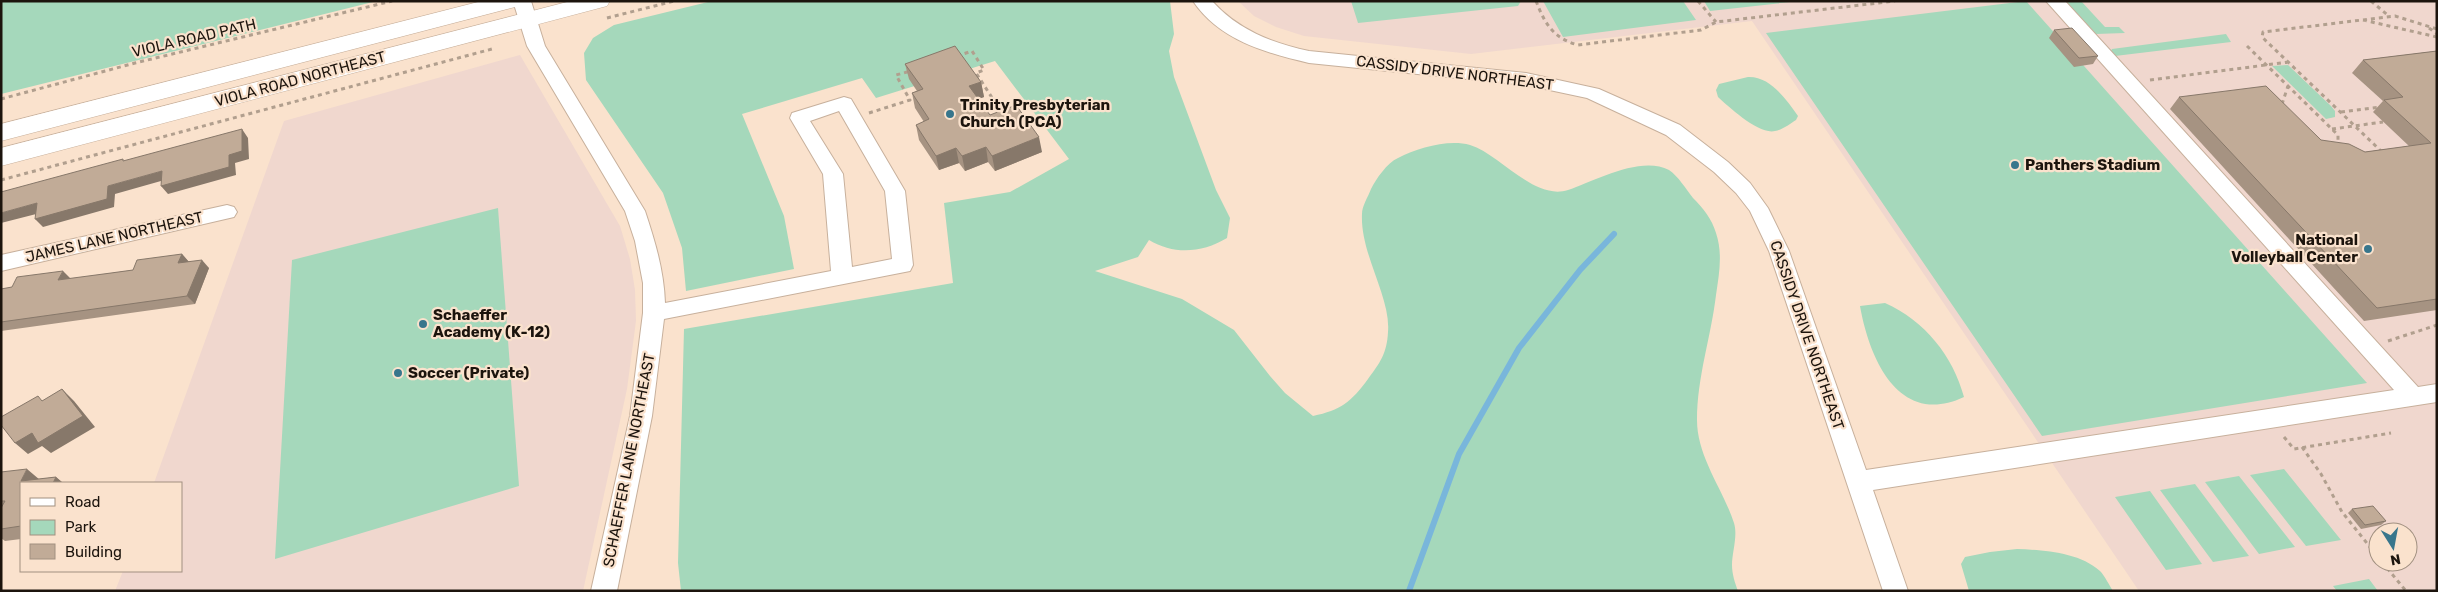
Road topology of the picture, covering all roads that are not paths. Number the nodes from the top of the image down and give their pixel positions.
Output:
1 (511, 1) edge
2 (599, 1) edge
3 (1202, 1) edge
4 (2055, 1) edge
5 (525, 11) edge
6 (1, 132) edge
7 (1, 157) edge
8 (228, 212) dead end
9 (1, 262) edge
10 (842, 276) junction
11 (654, 313) junction
12 (2437, 393) edge
13 (2414, 397) junction
14 (1857, 482) junction
15 (604, 591) edge
16 (1896, 591) edge

1 - 6 main road, VIOLA ROAD NORTHEAST
2 - 5 main road, VIOLA ROAD NORTHEAST
3 - 14 street, CASSIDY DRIVE NORTHEAST
4 - 13 street
5 - 7 main road, VIOLA ROAD NORTHEAST
5 - 11 street, SCHAEFFER LANE NORTHEAST
8 - 9 street, JAMES LANE NORTHEAST
10 - 10 street
10 - 11 street
11 - 15 street, SCHAEFFER LANE NORTHEAST
12 - 13 street
13 - 14 street
14 - 16 street, CASSIDY DRIVE NORTHEAST

